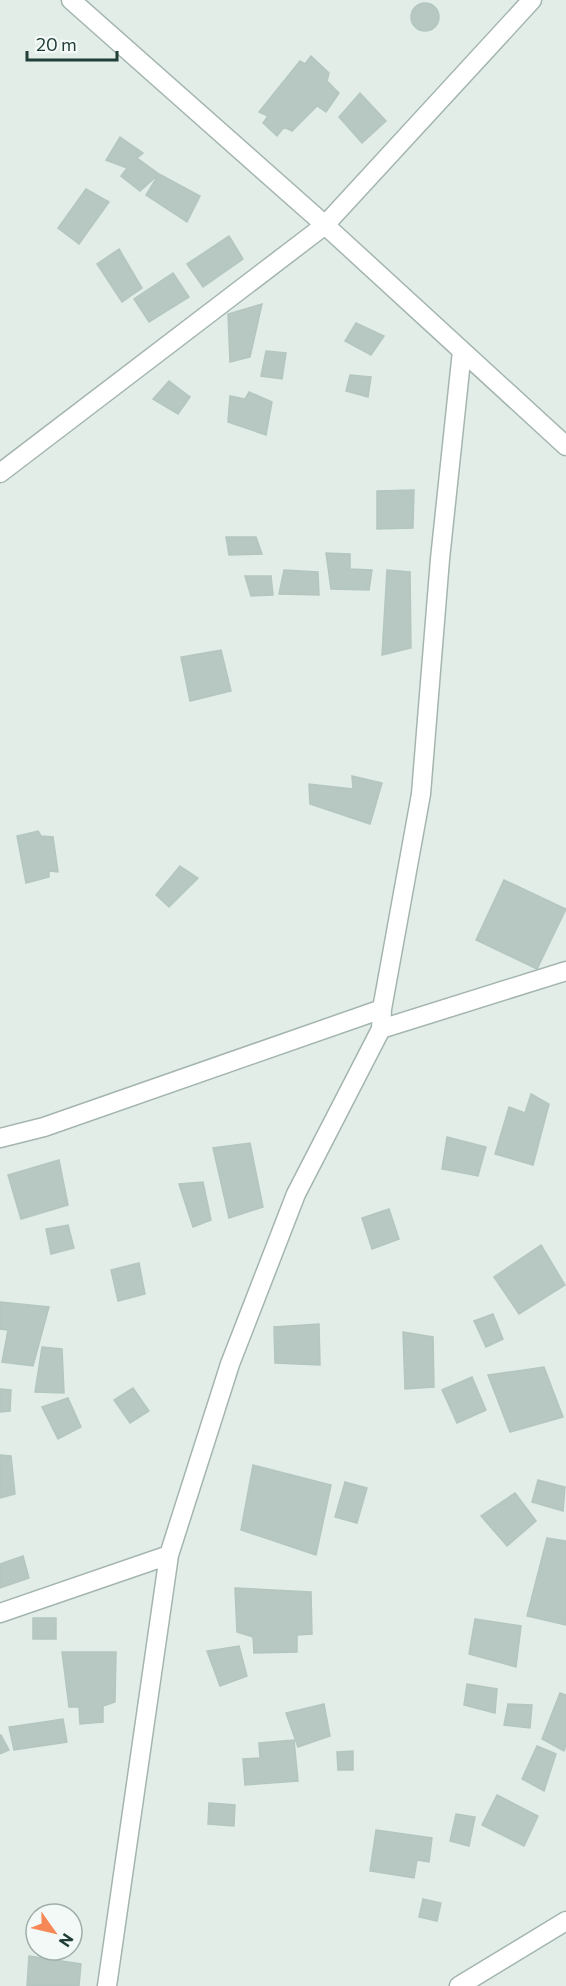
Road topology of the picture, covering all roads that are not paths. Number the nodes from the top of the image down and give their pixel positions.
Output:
1 (70, 0) edge
2 (532, 0) edge
3 (325, 225) junction
4 (462, 351) junction
5 (566, 446) edge
6 (0, 473) edge
7 (566, 970) edge
8 (382, 1009) junction
9 (381, 1029) junction
10 (0, 1138) edge
11 (169, 1555) junction
12 (0, 1613) edge
13 (566, 1921) edge
14 (107, 1986) edge
15 (459, 1986) edge

1 - 3 street
2 - 3 street
3 - 4 street
3 - 6 street
4 - 5 street
4 - 8 street
7 - 9 street
8 - 9 street
8 - 10 street
9 - 11 street
11 - 12 street
11 - 14 street
13 - 15 street

